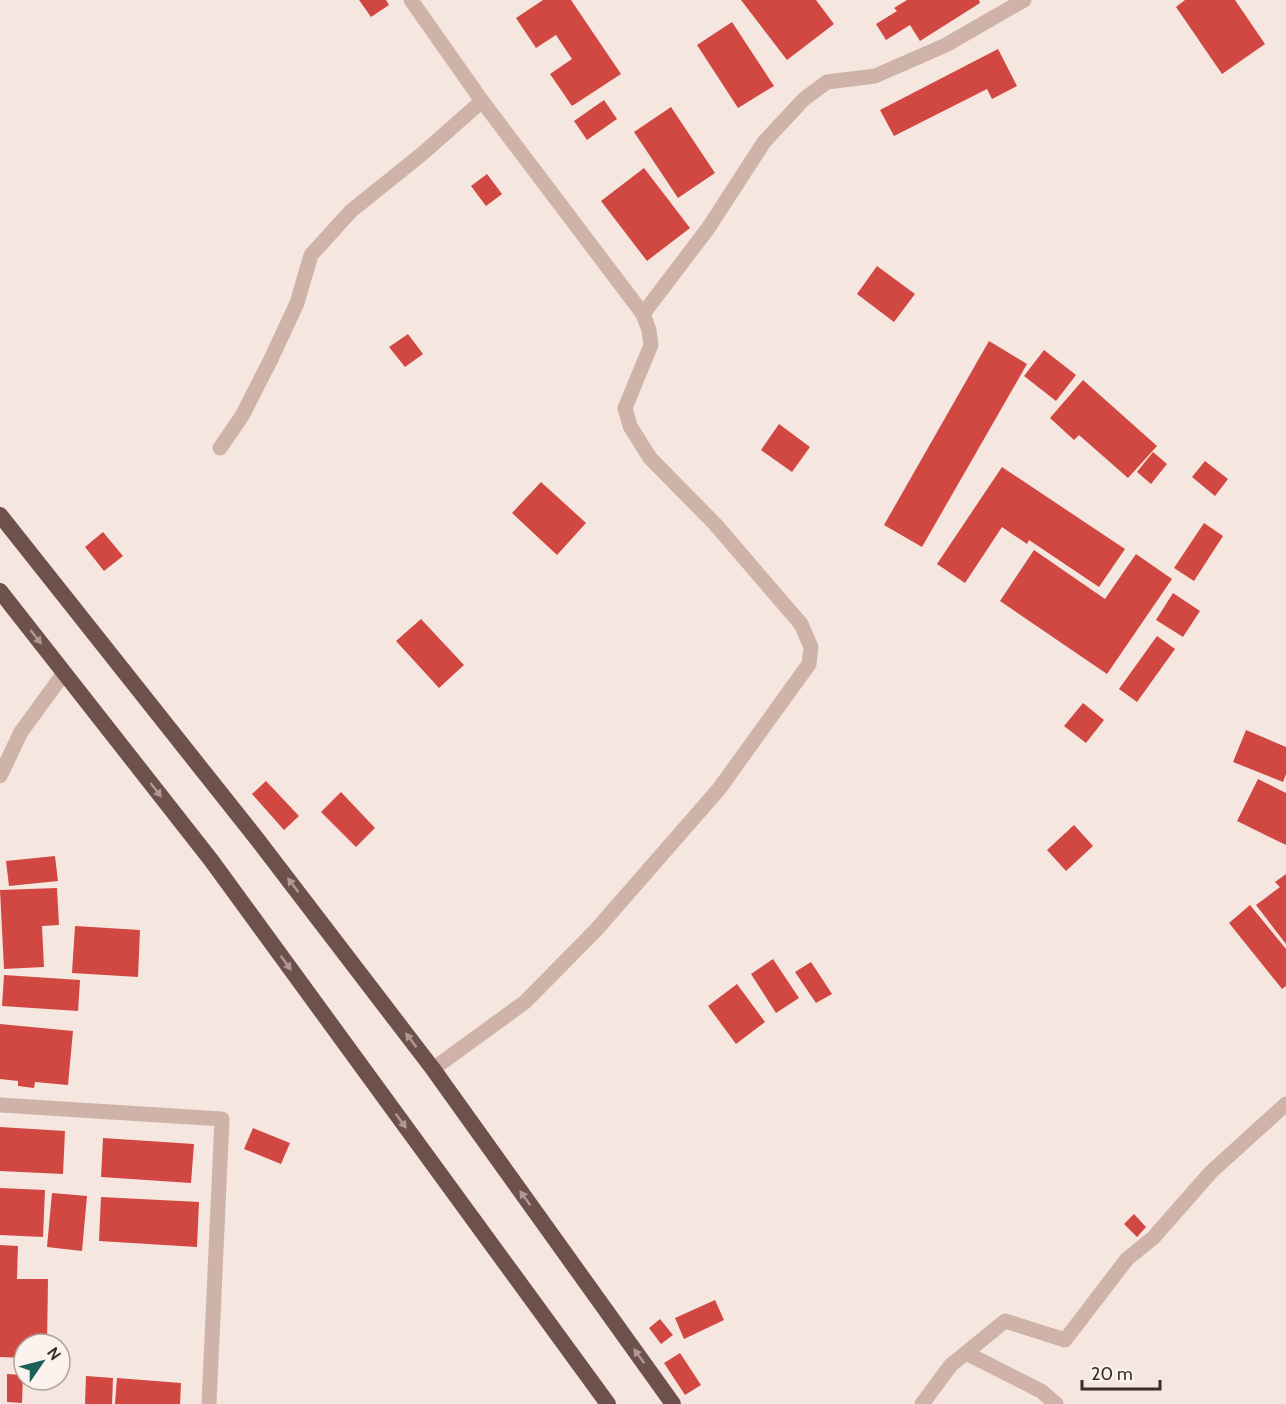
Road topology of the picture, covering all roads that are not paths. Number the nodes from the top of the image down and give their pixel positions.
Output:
1 (411, 0) edge
2 (1024, 0) edge
3 (482, 101) junction
4 (644, 314) junction
5 (220, 448) dead end
6 (0, 515) edge
7 (0, 591) edge
8 (64, 673) junction
9 (0, 776) edge
10 (432, 1069) junction
11 (1286, 1104) edge
12 (0, 1105) edge
13 (966, 1353) junction
14 (209, 1404) edge
15 (608, 1404) edge
16 (673, 1404) edge
17 (922, 1404) edge
18 (1056, 1404) edge

1 - 3 street
2 - 4 street
3 - 4 street
3 - 5 street
4 - 10 street
10 -> 6 highway
7 -> 8 highway
8 - 9 street
8 -> 15 highway
16 -> 10 highway
11 - 13 street
12 - 14 street
13 - 17 street
13 - 18 street

